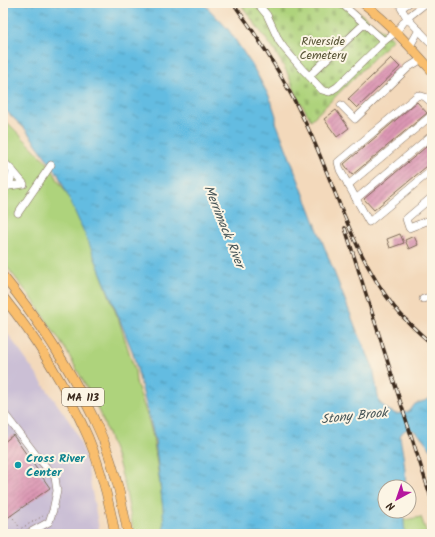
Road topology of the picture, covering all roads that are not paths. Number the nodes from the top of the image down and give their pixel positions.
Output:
1 (257, 3) edge
2 (341, 3) edge
3 (363, 3) edge
4 (409, 3) edge
5 (426, 3) edge
6 (408, 18) junction
7 (364, 24) junction
8 (419, 30) junction
9 (396, 32) junction
10 (384, 41) junction
11 (432, 44) edge
12 (410, 46) junction
13 (422, 60) junction
14 (432, 71) edge
15 (309, 76) junction
16 (432, 104) edge
17 (341, 105) dead end
18 (432, 115) edge
19 (432, 135) edge
20 (3, 161) edge
21 (51, 165) dead end
22 (432, 170) edge
23 (13, 171) junction
24 (24, 184) junction
25 (348, 185) junction
26 (6, 186) edge
27 (33, 191) junction
28 (432, 197) edge
29 (356, 199) junction
30 (18, 214) dead end
31 (432, 219) edge
32 (3, 276) edge
33 (432, 296) edge
34 (3, 297) edge
35 (423, 299) dead end
36 (3, 412) edge
37 (27, 534) edge
38 (115, 534) edge
39 (128, 534) edge

1 - 15 street
2 - 7 street
3 - 9 main road
4 - 6 street
5 - 6 street
6 - 8 street
6 - 9 street
7 - 10 street
7 - 15 street
8 - 11 street
8 - 12 street
9 - 10 street
9 - 12 main road
10 - 15 street
12 - 13 main road
13 - 14 main road
13 - 17 street
16 - 25 street
18 - 25 street
19 - 29 street
20 - 23 street
21 - 27 street
22 - 29 street
23 - 24 street
23 - 26 street
24 - 26 street
24 - 27 street
25 - 29 street
27 - 30 street
28 - 31 street
32 - 39 main road, MA 113
33 - 35 street
34 - 38 main road, MA 113
36 - 37 street

